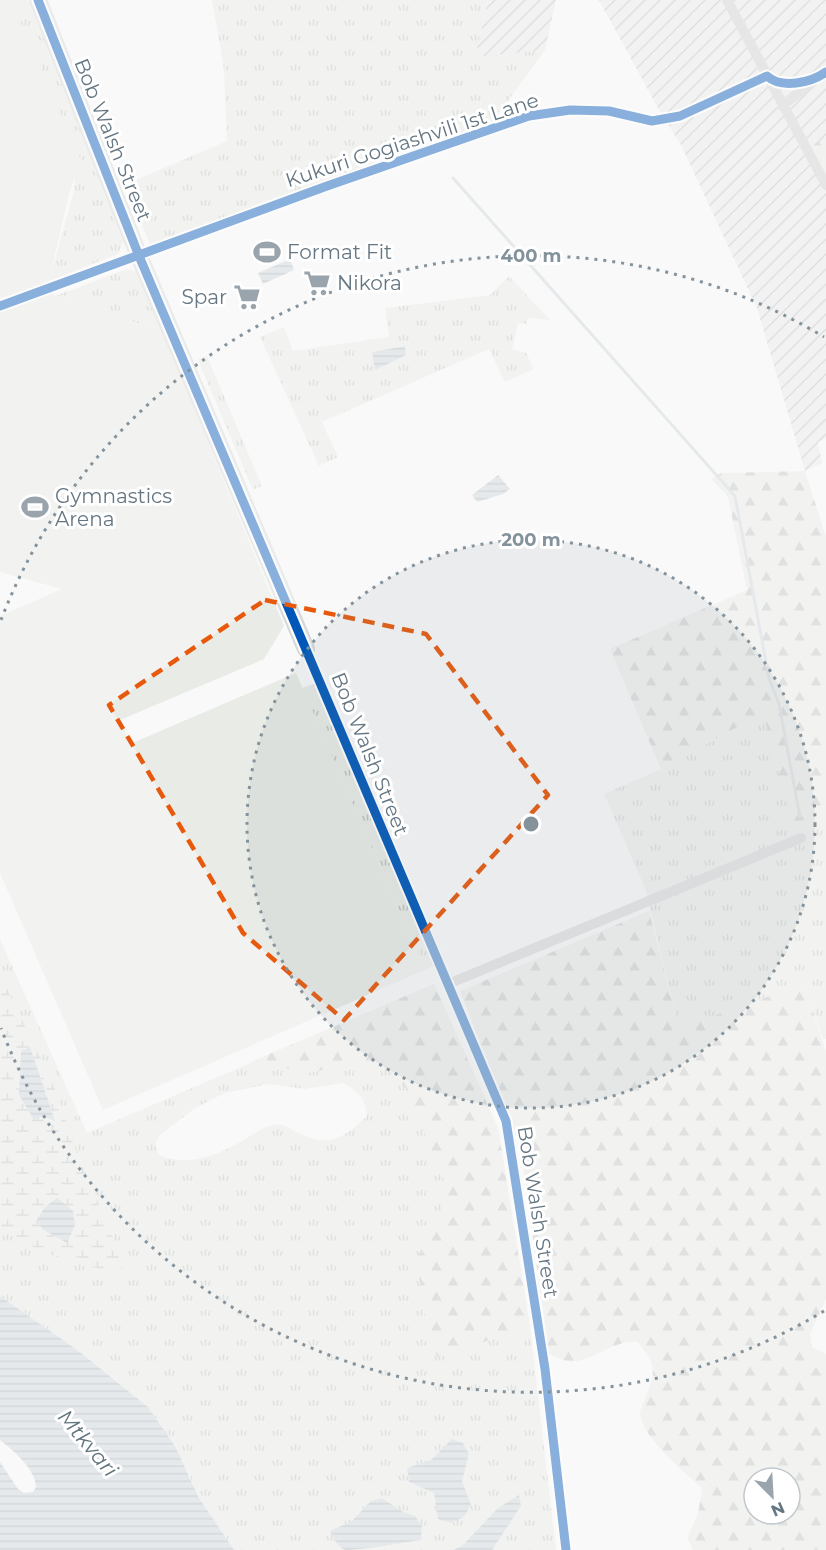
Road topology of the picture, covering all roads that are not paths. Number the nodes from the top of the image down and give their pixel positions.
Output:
1 (38, 0) edge
2 (727, 0) edge
3 (823, 74) edge
4 (767, 76) junction
5 (782, 106) junction
6 (826, 185) edge
7 (139, 256) junction
8 (0, 306) edge
9 (306, 649) joint
10 (801, 838) dead end
11 (448, 984) junction
12 (566, 1550) edge

1 - 7 street, Bob Walsh Street
2 - 4 street
3 - 4 street
3 - 5 street
4 - 5 street
4 - 7 street, Kukuri Gogiashvili 1st Lane
5 - 6 street
7 - 8 street, Kukuri Gogiashvili 1st Lane
7 - 9 street, Bob Walsh Street
9 - 11 street, Bob Walsh Street
10 - 11 street
11 - 12 street, Bob Walsh Street

